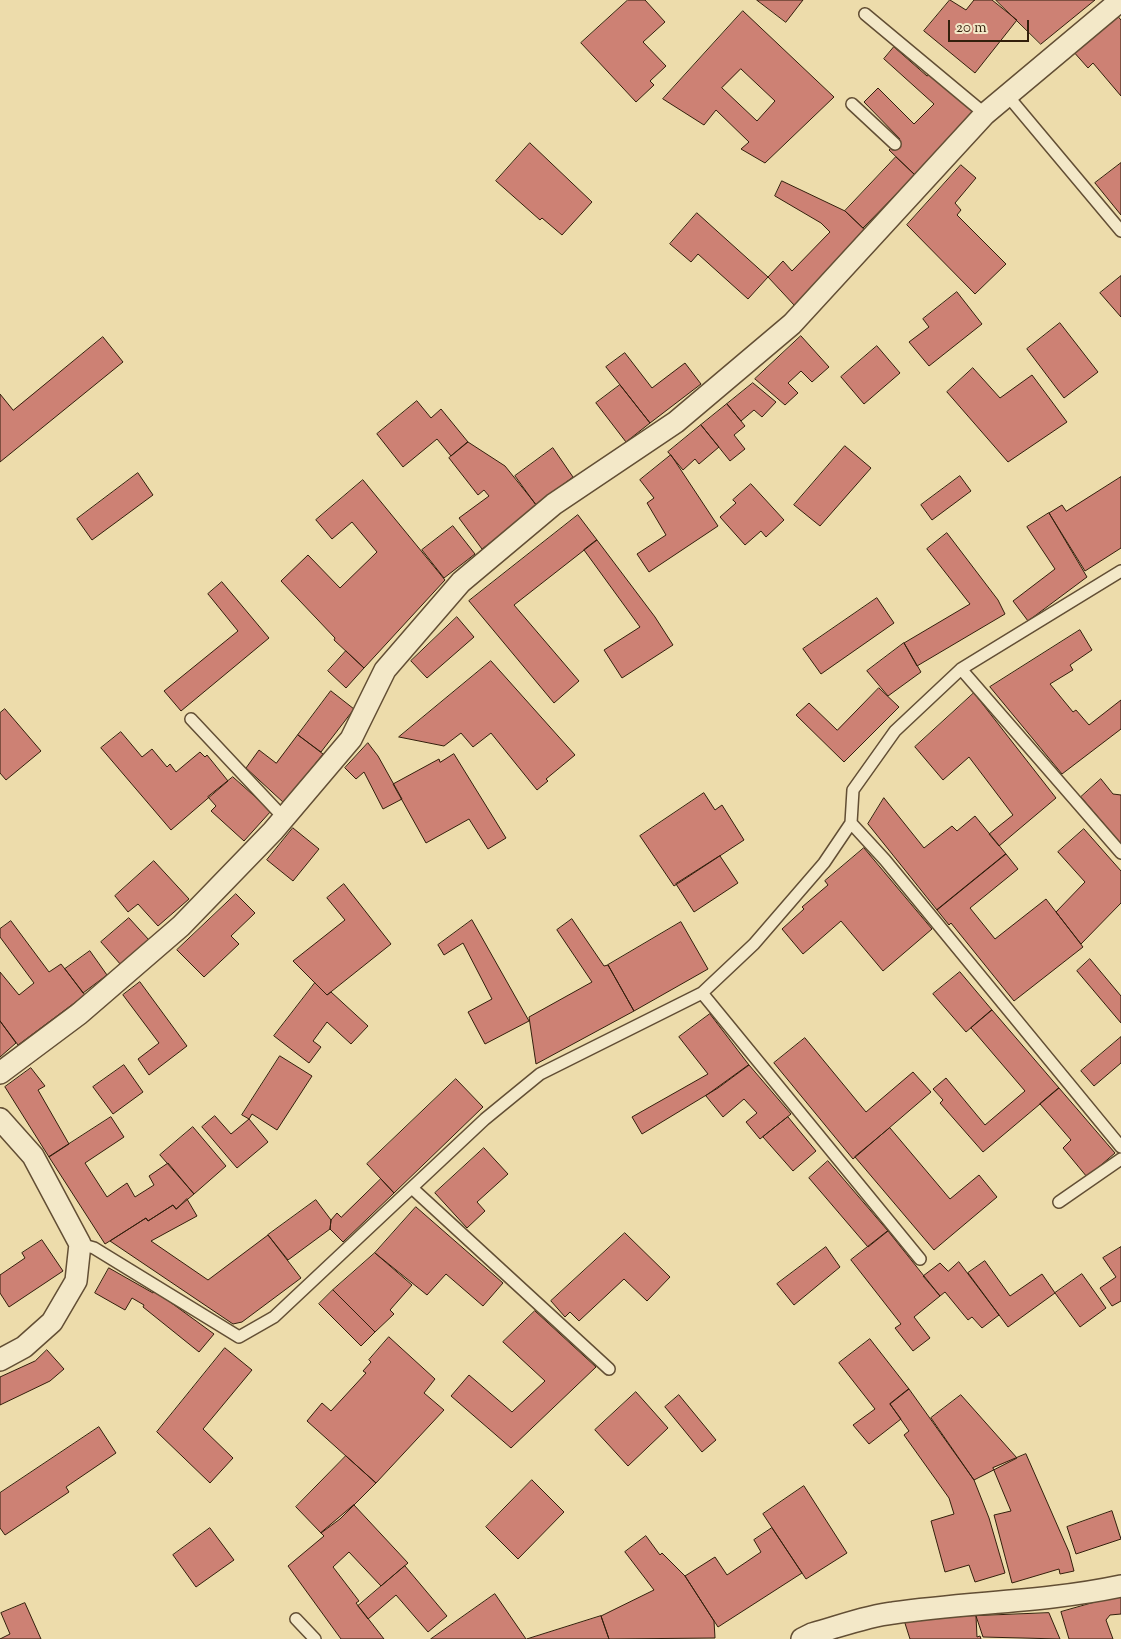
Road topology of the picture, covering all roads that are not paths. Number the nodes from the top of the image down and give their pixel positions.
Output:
1 (1121, 0) edge
2 (866, 14) dead end
3 (1007, 95) junction
4 (852, 104) dead end
5 (985, 114) junction
6 (895, 144) dead end
7 (1121, 232) edge
8 (1121, 571) edge
9 (962, 669) junction
10 (191, 718) dead end
11 (284, 818) junction
12 (851, 823) junction
13 (1121, 853) edge
14 (702, 993) junction
15 (0, 1073) edge
16 (0, 1119) edge
17 (1121, 1147) edge
18 (1121, 1159) edge
19 (412, 1188) junction
20 (1059, 1202) dead end
21 (80, 1244) junction
22 (920, 1259) dead end
23 (0, 1360) edge
24 (610, 1369) dead end
25 (1121, 1586) edge
26 (296, 1619) dead end
27 (315, 1639) edge
28 (802, 1639) edge

1 - 3 street
2 - 5 lane
3 - 5 street
3 - 7 lane
4 - 6 lane
5 - 11 street
8 - 9 lane
9 - 12 lane
9 - 13 lane
10 - 11 lane
11 - 15 street
12 - 14 lane
12 - 17 lane
14 - 19 lane
14 - 22 lane
16 - 21 street
18 - 20 lane
19 - 21 lane
19 - 24 lane
21 - 23 street
25 - 28 street
26 - 27 lane

